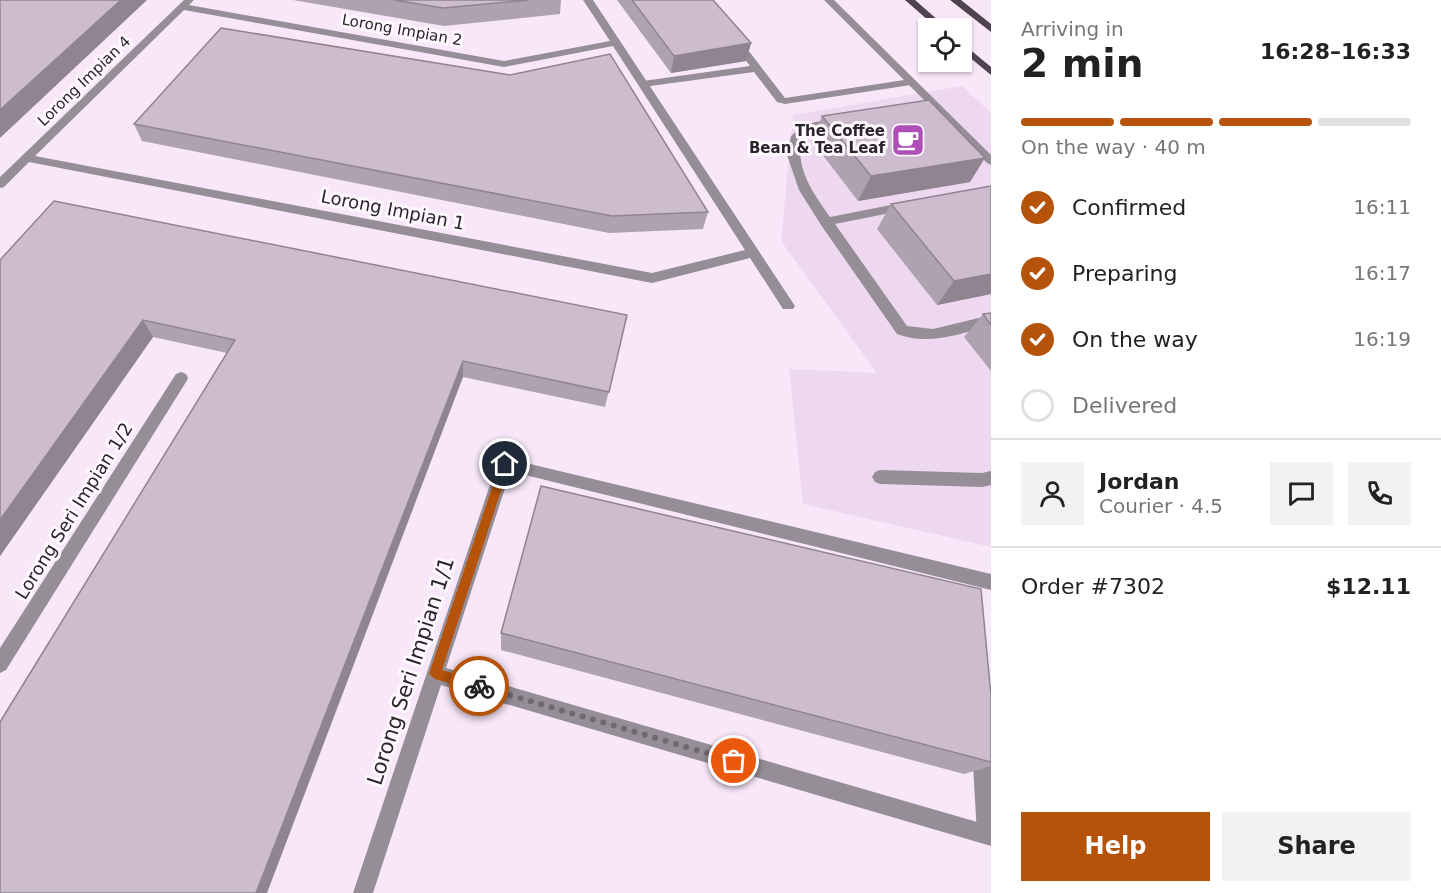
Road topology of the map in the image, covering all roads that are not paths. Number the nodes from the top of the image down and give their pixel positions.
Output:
1 (588, 0) edge
2 (829, 0) edge
3 (910, 0) edge
4 (956, 0) edge
5 (186, 3) edge
6 (931, 18) edge
7 (991, 29) edge
8 (730, 34) edge
9 (615, 43) junction
10 (972, 55) edge
11 (759, 68) junction
12 (991, 72) edge
13 (911, 81) junction
14 (642, 84) junction
15 (855, 119) edge
16 (27, 158) junction
17 (991, 161) edge
18 (0, 184) edge
19 (914, 205) edge
20 (825, 222) junction
21 (752, 253) junction
22 (788, 306) dead end
23 (991, 320) edge
24 (182, 378) dead end
25 (880, 477) dead end
26 (991, 478) edge
27 (970, 577) junction
28 (991, 582) edge
29 (972, 600) edge
30 (0, 664) edge
31 (435, 674) junction
32 (980, 729) edge
33 (989, 835) edge
34 (363, 893) edge

1 - 9 street
2 - 13 street
3 - 6 main road
4 - 7 main road
5 - 9 street, Lorong Impian 2
5 - 16 street, Lorong Impian 4
8 - 11 street
9 - 14 street
10 - 12 main road
11 - 13 street
11 - 14 street
13 - 17 street
14 - 21 street
15 - 20 street
16 - 18 street, Lorong Impian 4
16 - 21 street, Lorong Impian 1
19 - 20 street
20 - 23 street
21 - 22 street
24 - 30 street, Lorong Seri Impian 1/2
25 - 26 street
27 - 28 street
27 - 29 street
27 - 31 street, Lorong Seri Impian 1/1
31 - 33 street
31 - 34 street, Lorong Seri Impian 1/1
32 - 33 street

